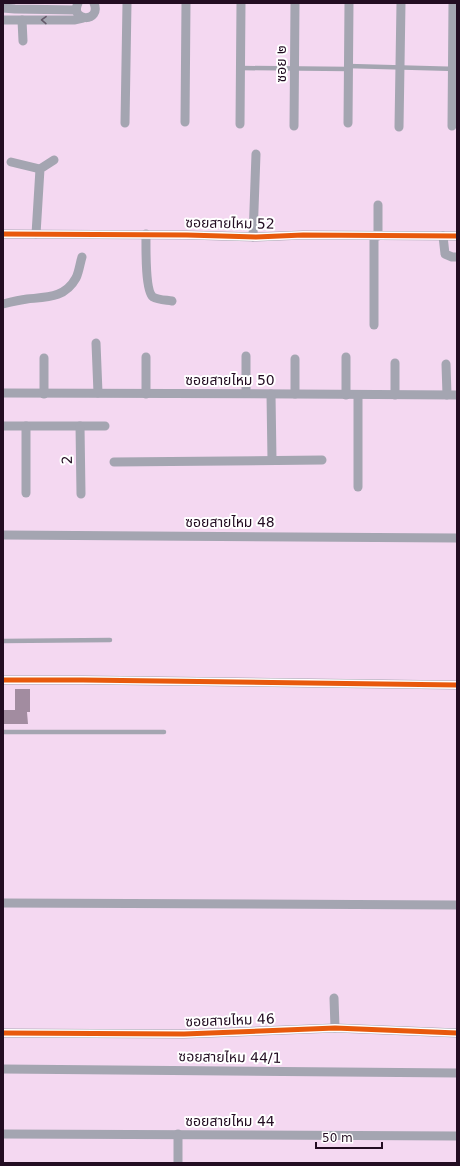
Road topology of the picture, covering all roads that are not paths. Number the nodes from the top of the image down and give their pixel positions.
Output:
1 (94, 3) edge
2 (127, 3) edge
3 (186, 3) edge
4 (241, 3) edge
5 (295, 3) edge
6 (349, 3) edge
7 (401, 3) edge
8 (453, 3) edge
9 (47, 6) edge
10 (77, 6) edge
11 (3, 8) edge
12 (83, 18) junction
13 (3, 20) edge
14 (22, 20) junction
15 (24, 41) dead end
16 (348, 67) junction
17 (400, 67) junction
18 (241, 68) junction
19 (295, 68) junction
20 (455, 69) edge
21 (185, 122) dead end
22 (126, 123) dead end
23 (240, 124) dead end
24 (348, 124) dead end
25 (294, 126) dead end
26 (452, 126) dead end
27 (400, 127) dead end
28 (256, 154) dead end
29 (54, 160) dead end
30 (11, 162) dead end
31 (40, 169) junction
32 (378, 205) dead end
33 (3, 234) edge
34 (36, 234) junction
35 (146, 234) junction
36 (376, 236) junction
37 (443, 236) junction
38 (457, 236) edge
39 (253, 237) junction
40 (82, 257) dead end
41 (457, 257) edge
42 (172, 301) dead end
43 (3, 304) edge
44 (374, 326) dead end
45 (96, 344) dead end
46 (246, 356) dead end
47 (146, 357) dead end
48 (346, 357) dead end
49 (44, 358) dead end
50 (295, 359) dead end
51 (395, 363) dead end
52 (446, 364) dead end
53 (3, 393) edge
54 (98, 393) junction
55 (246, 393) junction
56 (44, 394) junction
57 (146, 394) junction
58 (271, 394) junction
59 (295, 394) junction
60 (346, 395) junction
61 (358, 395) junction
62 (395, 395) junction
63 (447, 395) junction
64 (457, 395) edge
65 (3, 426) edge
66 (26, 426) junction
67 (80, 426) junction
68 (104, 426) dead end
69 (272, 460) junction
70 (322, 460) dead end
71 (114, 462) dead end
72 (358, 487) dead end
73 (26, 493) dead end
74 (81, 494) dead end
75 (3, 535) edge
76 (457, 538) edge
77 (110, 640) dead end
78 (3, 641) edge
79 (3, 680) edge
80 (457, 685) edge
81 (3, 732) edge
82 (164, 732) dead end
83 (3, 903) edge
84 (457, 905) edge
85 (334, 998) dead end
86 (335, 1028) junction
87 (3, 1033) edge
88 (457, 1034) edge
89 (3, 1069) edge
90 (457, 1073) edge
91 (3, 1134) edge
92 (178, 1134) junction
93 (457, 1136) edge
94 (178, 1163) edge

1 - 12 street
2 - 22 street
3 - 21 street
4 - 18 street
5 - 19 street, ซอย ๒
6 - 16 street
7 - 17 street
8 - 20 street
9 - 10 street
9 - 11 street
10 - 12 street
12 -> 14 street
13 - 14 street
14 - 15 street
16 - 17 lane
16 - 19 lane
16 - 24 street
17 - 20 lane
17 - 27 street
18 - 19 lane
18 - 23 street
19 - 25 street, ซอย ๒
20 - 26 street
28 - 39 street
29 - 31 street
30 - 31 street
31 - 34 street
32 - 36 street
33 - 34 street, ซอยสายไหม 52
34 - 35 street, ซอยสายไหม 52
35 - 39 street, ซอยสายไหม 52
35 - 42 street
36 - 37 street, ซอยสายไหม 52
36 - 39 street, ซอยสายไหม 52
36 - 44 street
37 - 38 street, ซอยสายไหม 52
37 - 41 street
40 - 43 street
45 - 54 street
46 - 55 street
47 - 57 street
48 - 60 street
49 - 56 street
50 - 59 street
51 - 62 street
52 - 63 street
53 - 56 street, ซอยสายไหม 50
54 - 56 street, ซอยสายไหม 50
54 - 57 street, ซอยสายไหม 50
55 - 57 street, ซอยสายไหม 50
55 - 58 street, ซอยสายไหม 50
58 - 59 street, ซอยสายไหม 50
58 - 69 street
59 - 60 street, ซอยสายไหม 50
60 - 61 street, ซอยสายไหม 50
61 - 62 street, ซอยสายไหม 50
61 - 72 street
62 - 63 street, ซอยสายไหม 50
63 - 64 street, ซอยสายไหม 50
65 - 66 street
66 - 67 street
66 - 73 street
67 - 68 street
67 - 74 street, 2
69 - 70 street
69 - 71 street
75 - 76 street, ซอยสายไหม 48
77 - 78 lane
79 - 80 street
81 - 82 lane
83 - 84 street
85 - 86 street
86 - 87 street, ซอยสายไหม 46
86 - 88 street, ซอยสายไหม 46
89 - 90 street, ซอยสายไหม 44/1
91 - 92 street, ซอยสายไหม 44
92 - 93 street, ซอยสายไหม 44
92 - 94 street

